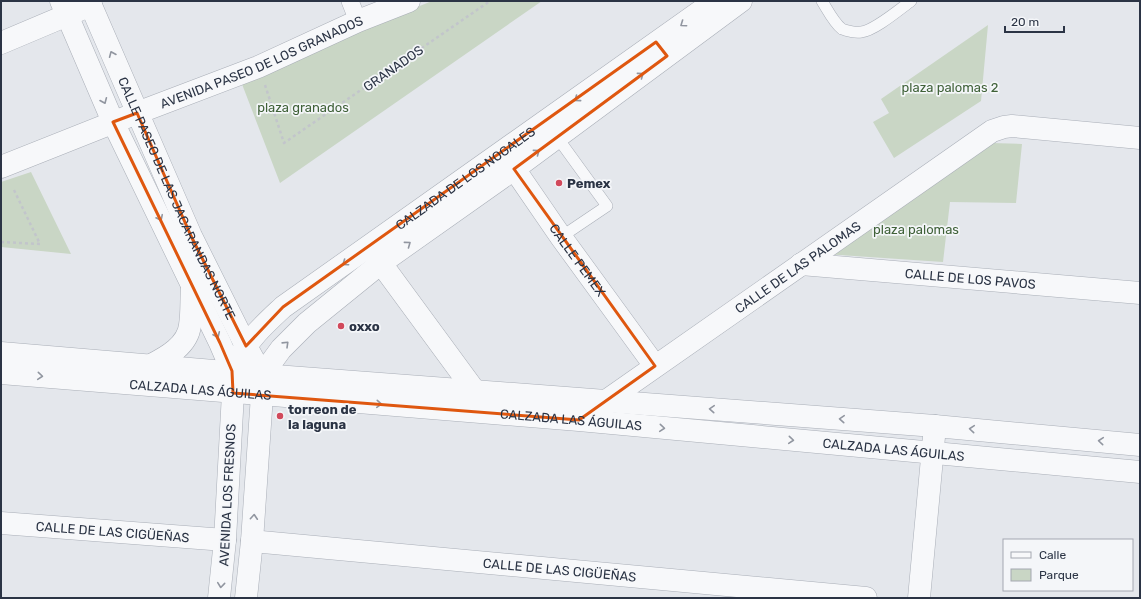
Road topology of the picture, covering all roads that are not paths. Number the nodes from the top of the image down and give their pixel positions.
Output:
1 (350, 1) edge
2 (410, 1) edge
3 (714, 1) edge
4 (741, 1) edge
5 (822, 1) edge
6 (911, 1) edge
7 (94, 2) edge
8 (64, 8) edge
9 (358, 21) junction
10 (1, 43) edge
11 (662, 49) junction
12 (137, 113) junction
13 (113, 122) junction
14 (557, 137) junction
15 (1140, 138) edge
16 (508, 160) junction
17 (1, 167) edge
18 (561, 237) junction
19 (375, 255) junction
20 (801, 264) junction
21 (192, 284) junction
22 (1140, 293) edge
23 (246, 346) junction
24 (1, 353) edge
25 (151, 365) junction
26 (655, 366) junction
27 (1, 373) edge
28 (232, 382) junction
29 (262, 385) junction
30 (474, 390) junction
31 (605, 401) junction
32 (579, 420) junction
33 (935, 426) junction
34 (1140, 445) edge
35 (932, 454) junction
36 (1140, 472) edge
37 (1, 523) edge
38 (225, 540) junction
39 (252, 542) junction
40 (220, 598) edge
41 (246, 598) edge
42 (866, 598) edge
43 (919, 598) edge

1 - 9 street
2 - 9 street, AVENIDA PASEO DE LOS GRANADOS
3 -> 11 street, CALZADA DE LOS NOGALES
4 - 11 street, CALZADA DE LOS NOGALES
5 - 6 lane
7 - 8 street
12 -> 7 street, CALLE PASEO DE LAS JACARANDAS NORTE
8 - 10 street
8 -> 13 street, CALLE PASEO DE LAS JACARANDAS NORTE
9 - 12 street, AVENIDA PASEO DE LOS GRANADOS
14 -> 11 street, CALZADA DE LOS NOGALES
11 -> 16 street, CALZADA DE LOS NOGALES
12 - 13 street, AVENIDA PASEO DE LOS GRANADOS
12 - 23 street, CALLE PASEO DE LAS JACARANDAS NORTE
13 - 17 street, AVENIDA PASEO DE LOS GRANADOS
13 -> 21 street, CALLE PASEO DE LAS JACARANDAS NORTE
16 -> 14 street, CALZADA DE LOS NOGALES
14 - 18 lane
15 - 20 street, CALLE DE LAS PALOMAS
16 - 18 street, CALLE PEMEX
16 - 19 street, CALZADA DE LOS NOGALES
18 - 26 street, CALLE PEMEX
19 -> 23 street, CALZADA DE LOS NOGALES
29 -> 19 street, CALZADA DE LOS NOGALES
19 - 30 street
20 - 22 street, CALLE DE LOS PAVOS
20 - 26 street, CALLE DE LAS PALOMAS
21 - 25 street
21 -> 28 street, CALLE PASEO DE LAS JACARANDAS NORTE
23 - 28 street, CALZADA DE LOS NOGALES
23 - 29 street, CALLE PASEO DE LAS JACARANDAS NORTE
24 - 25 street, CALZADA LAS ÁGUILAS
25 - 28 street, CALZADA LAS ÁGUILAS
26 - 31 street, CALLE DE LAS PALOMAS
27 -> 28 street, CALZADA LAS ÁGUILAS
28 - 29 street, CALZADA LAS ÁGUILAS
28 - 38 street, AVENIDA LOS FRESNOS
29 - 30 street, CALZADA LAS ÁGUILAS
29 -> 32 street, CALZADA LAS ÁGUILAS
39 -> 29 street, AVENIDA LOS FRESNOS
30 - 31 street, CALZADA LAS ÁGUILAS
31 - 32 street, CALLE DE LAS PALOMAS
33 -> 31 street, CALZADA LAS ÁGUILAS
32 -> 35 street, CALZADA LAS ÁGUILAS
34 -> 33 street, CALZADA LAS ÁGUILAS
33 - 35 street
35 - 36 street, CALZADA LAS ÁGUILAS
35 - 43 street
37 - 38 street, CALLE DE LAS CIGÜEÑAS
38 -> 40 street, AVENIDA LOS FRESNOS
39 - 41 street, AVENIDA LOS FRESNOS
39 - 42 street, CALLE DE LAS CIGÜEÑAS

